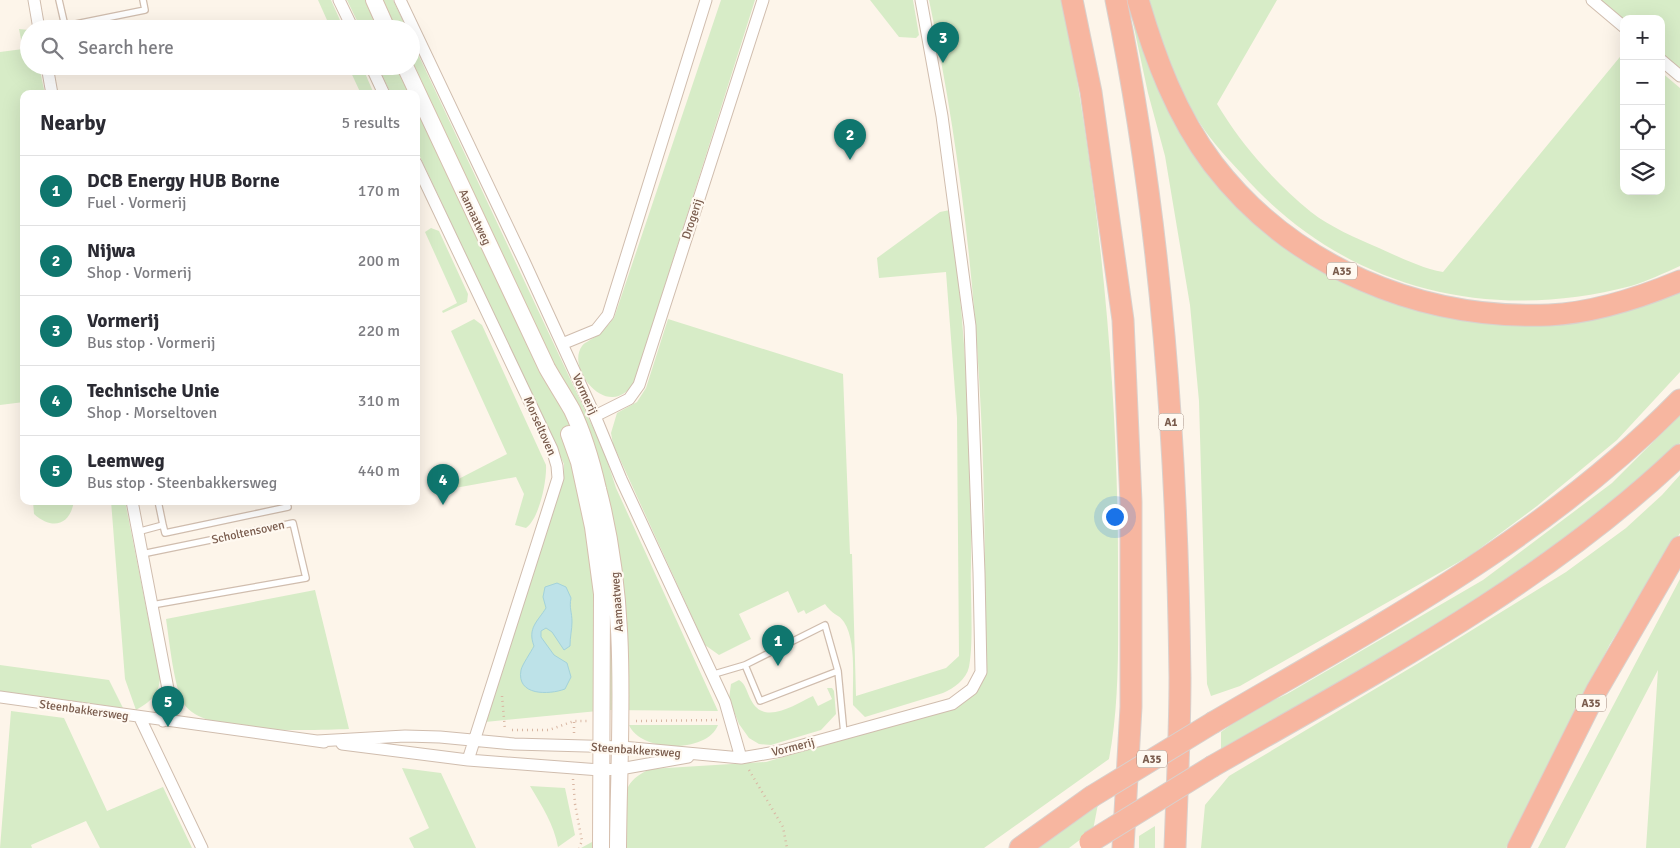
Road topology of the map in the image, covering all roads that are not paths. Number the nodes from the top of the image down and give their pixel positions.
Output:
1 (34, 0) edge
2 (59, 0) edge
3 (143, 0) edge
4 (339, 0) edge
5 (374, 0) edge
6 (400, 0) edge
7 (706, 0) edge
8 (763, 0) edge
9 (921, 0) edge
10 (1072, 0) edge
11 (1116, 0) edge
12 (1138, 0) edge
13 (1592, 0) edge
14 (37, 20) edge
15 (64, 20) edge
16 (95, 20) edge
17 (349, 20) edge
18 (383, 20) edge
19 (409, 20) edge
20 (1620, 24) edge
21 (420, 42) edge
22 (1665, 63) edge
23 (49, 75) edge
24 (375, 75) edge
25 (409, 75) edge
26 (1680, 76) edge
27 (51, 90) edge
28 (382, 90) edge
29 (416, 90) edge
30 (420, 98) edge
31 (420, 171) edge
32 (1680, 281) edge
33 (562, 344) junction
34 (546, 368) junction
35 (1680, 400) edge
36 (595, 416) junction
37 (1680, 455) edge
38 (133, 505) edge
39 (159, 505) edge
40 (287, 505) edge
41 (163, 526) junction
42 (137, 532) junction
43 (1680, 547) edge
44 (142, 554) junction
45 (152, 605) junction
46 (744, 665) junction
47 (838, 671) junction
48 (711, 675) junction
49 (0, 697) edge
50 (140, 718) junction
51 (162, 720) junction
52 (844, 734) junction
53 (318, 741) junction
54 (474, 741) junction
55 (600, 746) junction
56 (622, 747) junction
57 (695, 755) junction
58 (742, 758) junction
59 (468, 760) junction
60 (620, 769) junction
61 (600, 770) junction
62 (1086, 845) edge
63 (202, 848) edge
64 (601, 848) edge
65 (618, 848) edge
66 (1020, 848) edge
67 (1123, 848) edge
68 (1175, 848) edge
69 (1518, 848) edge

1 - 14 street
2 - 15 lane
3 - 16 lane
4 - 17 street
5 - 18 main road
6 - 19 street, Vormerij
7 - 33 street
8 - 36 street, Drogerij
9 - 52 street, Vormerij
10 - 67 highway
11 - 68 highway, A1
12 - 32 highway, A35
13 - 20 street
21 - 33 street, Vormerij
22 - 26 street
23 - 27 street
24 - 28 street
25 - 29 main road, Aamaatweg
30 - 34 main road, Aamaatweg
31 - 54 street, Morseltoven
33 - 36 street, Vormerij
34 - 55 main road, Aamaatweg
34 - 56 main road, Aamaatweg
35 - 66 highway, A35, bridge
36 - 48 street, Vormerij
37 - 62 highway, bridge
38 - 42 street
39 - 41 lane
40 - 41 lane, Scholtensoven
41 - 42 lane, Scholtensoven
42 - 44 street
43 - 69 highway, A35
44 - 45 street
44 - 45 lane, Scholtensoven
45 - 51 street
46 - 47 lane
46 - 47 lane
46 - 48 lane
47 - 52 lane
48 - 58 street, Vormerij
49 - 50 street, Steenbakkersweg
50 - 51 street, Steenbakkersweg
50 - 63 street
51 - 53 street, Steenbakkersweg
52 - 58 street, Vormerij
53 - 54 street, Steenbakkersweg
53 - 59 street, Steenbakkersweg
54 - 55 street, Steenbakkersweg
54 - 59 street, Morseltoven
55 - 56 street, Steenbakkersweg
55 - 61 main road, Aamaatweg
56 - 57 street, Steenbakkersweg
56 - 60 main road, Aamaatweg
57 - 58 street
57 - 60 street, Steenbakkersweg
59 - 61 street, Steenbakkersweg
60 - 61 street, Steenbakkersweg
60 - 65 main road, Aamaatweg
61 - 64 main road, Aamaatweg

